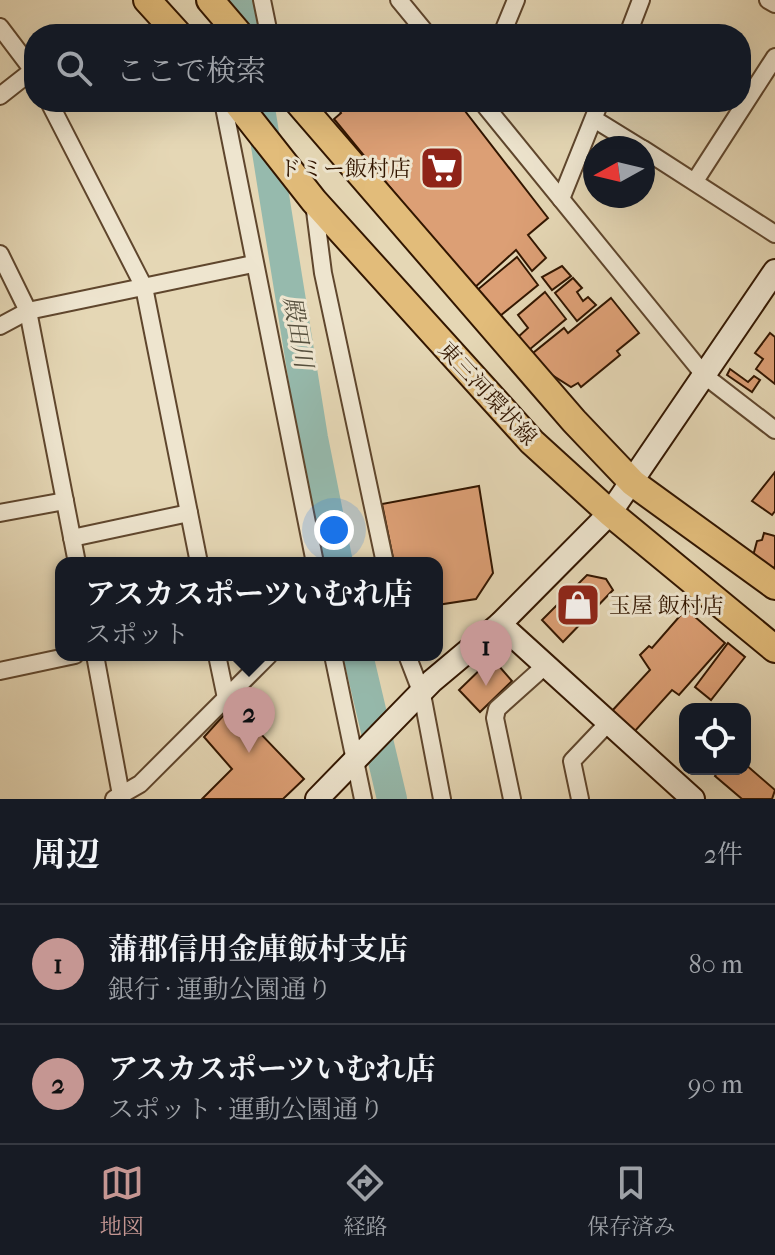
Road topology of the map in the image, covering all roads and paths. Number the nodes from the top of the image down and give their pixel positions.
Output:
1 (147, 0) edge
2 (210, 0) edge
3 (262, 0) edge
4 (399, 0) edge
5 (516, 0) edge
6 (641, 0) edge
7 (768, 0) edge
8 (775, 4) edge
9 (169, 24) edge
10 (230, 24) edge
11 (267, 24) edge
12 (419, 24) edge
13 (506, 24) edge
14 (632, 24) edge
15 (0, 27) edge
16 (775, 57) edge
17 (24, 59) edge
18 (24, 78) edge
19 (751, 94) edge
20 (0, 96) edge
21 (54, 112) edge
22 (225, 112) edge
23 (244, 112) edge
24 (307, 112) edge
25 (490, 112) edge
26 (596, 112) edge
27 (740, 112) edge
28 (594, 119) junction
29 (622, 136) edge
30 (655, 156) edge
31 (695, 181) junction
32 (561, 199) junction
33 (314, 201) junction
34 (775, 234) edge
35 (0, 254) edge
36 (253, 264) junction
37 (775, 271) edge
38 (144, 287) junction
39 (28, 311) junction
40 (0, 326) edge
41 (705, 376) junction
42 (775, 430) edge
43 (633, 483) junction
44 (65, 501) junction
45 (0, 513) edge
46 (189, 513) junction
47 (610, 513) junction
48 (72, 538) junction
49 (76, 557) edge
50 (198, 557) edge
51 (314, 557) edge
52 (384, 557) edge
53 (775, 586) edge
54 (500, 624) junction
55 (775, 649) edge
56 (55, 659) edge
57 (96, 661) edge
58 (218, 661) edge
59 (263, 661) edge
60 (334, 661) edge
61 (408, 661) edge
62 (546, 665) junction
63 (0, 671) edge
64 (226, 698) junction
65 (417, 699) junction
66 (609, 722) junction
67 (358, 757) junction
68 (118, 797) edge
69 (317, 799) edge
70 (363, 799) edge
71 (442, 799) edge
72 (512, 799) edge
73 (580, 799) edge
74 (693, 799) edge

1 - 9 main road
2 - 10 main road
3 - 11 street
4 - 12 street
5 - 13 street
6 - 14 street
7 - 8 street
15 - 17 street
16 - 19 street
18 - 20 street
21 - 38 street
22 - 36 street
23 - 33 main road, 東三河環状線
24 - 43 main road, 東三河環状線
25 - 32 street
26 - 28 street
27 - 31 street
28 - 29 street
28 - 32 street
30 - 31 street
31 - 34 street
32 - 41 street
33 - 47 main road, 東三河環状線
33 - 52 street
35 - 39 street
36 - 38 street
36 - 51 street
37 - 41 street
38 - 39 street
38 - 46 street
39 - 40 street
39 - 44 street
41 - 42 street
41 - 43 street
43 - 47 street
43 - 53 main road, 東三河環状線
44 - 45 street
44 - 48 street
46 - 48 street
46 - 50 street
47 - 54 street
47 - 55 main road, 東三河環状線
48 - 49 street
54 - 62 street
54 - 65 street
56 - 63 street
57 - 68 street
58 - 64 street
59 - 64 street
60 - 67 street
61 - 65 street
62 - 66 street
62 - 72 street
64 - 68 street
65 - 67 street
65 - 71 street
66 - 73 street
66 - 74 street
67 - 69 street
67 - 70 street

